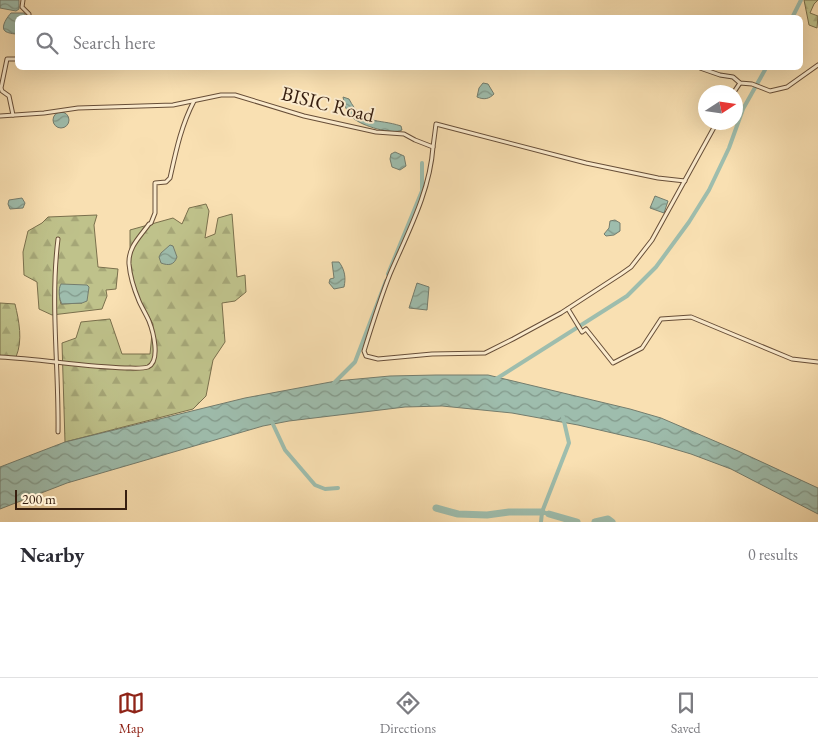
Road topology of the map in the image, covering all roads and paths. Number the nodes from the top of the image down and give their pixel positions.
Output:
1 (23, 0) edge
2 (29, 15) edge
3 (15, 59) edge
4 (818, 65) edge
5 (706, 70) edge
6 (740, 83) joint
7 (194, 101) junction
8 (13, 115) junction
9 (0, 116) edge
10 (713, 130) edge
11 (433, 147) junction
12 (685, 182) junction
13 (58, 239) dead end
14 (568, 309) junction
15 (0, 357) edge
16 (56, 362) junction
17 (818, 362) edge
18 (58, 432) dead end

1 - 2 street
3 - 8 street
4 - 6 street
5 - 6 street
7 - 8 street, BISIC Road
7 - 11 street, BISIC Road
7 - 16 street
8 - 9 street, BISIC Road
10 - 12 street
11 - 12 street
11 - 14 street
12 - 14 street
13 - 16 street
14 - 17 street
15 - 16 street
16 - 18 street

